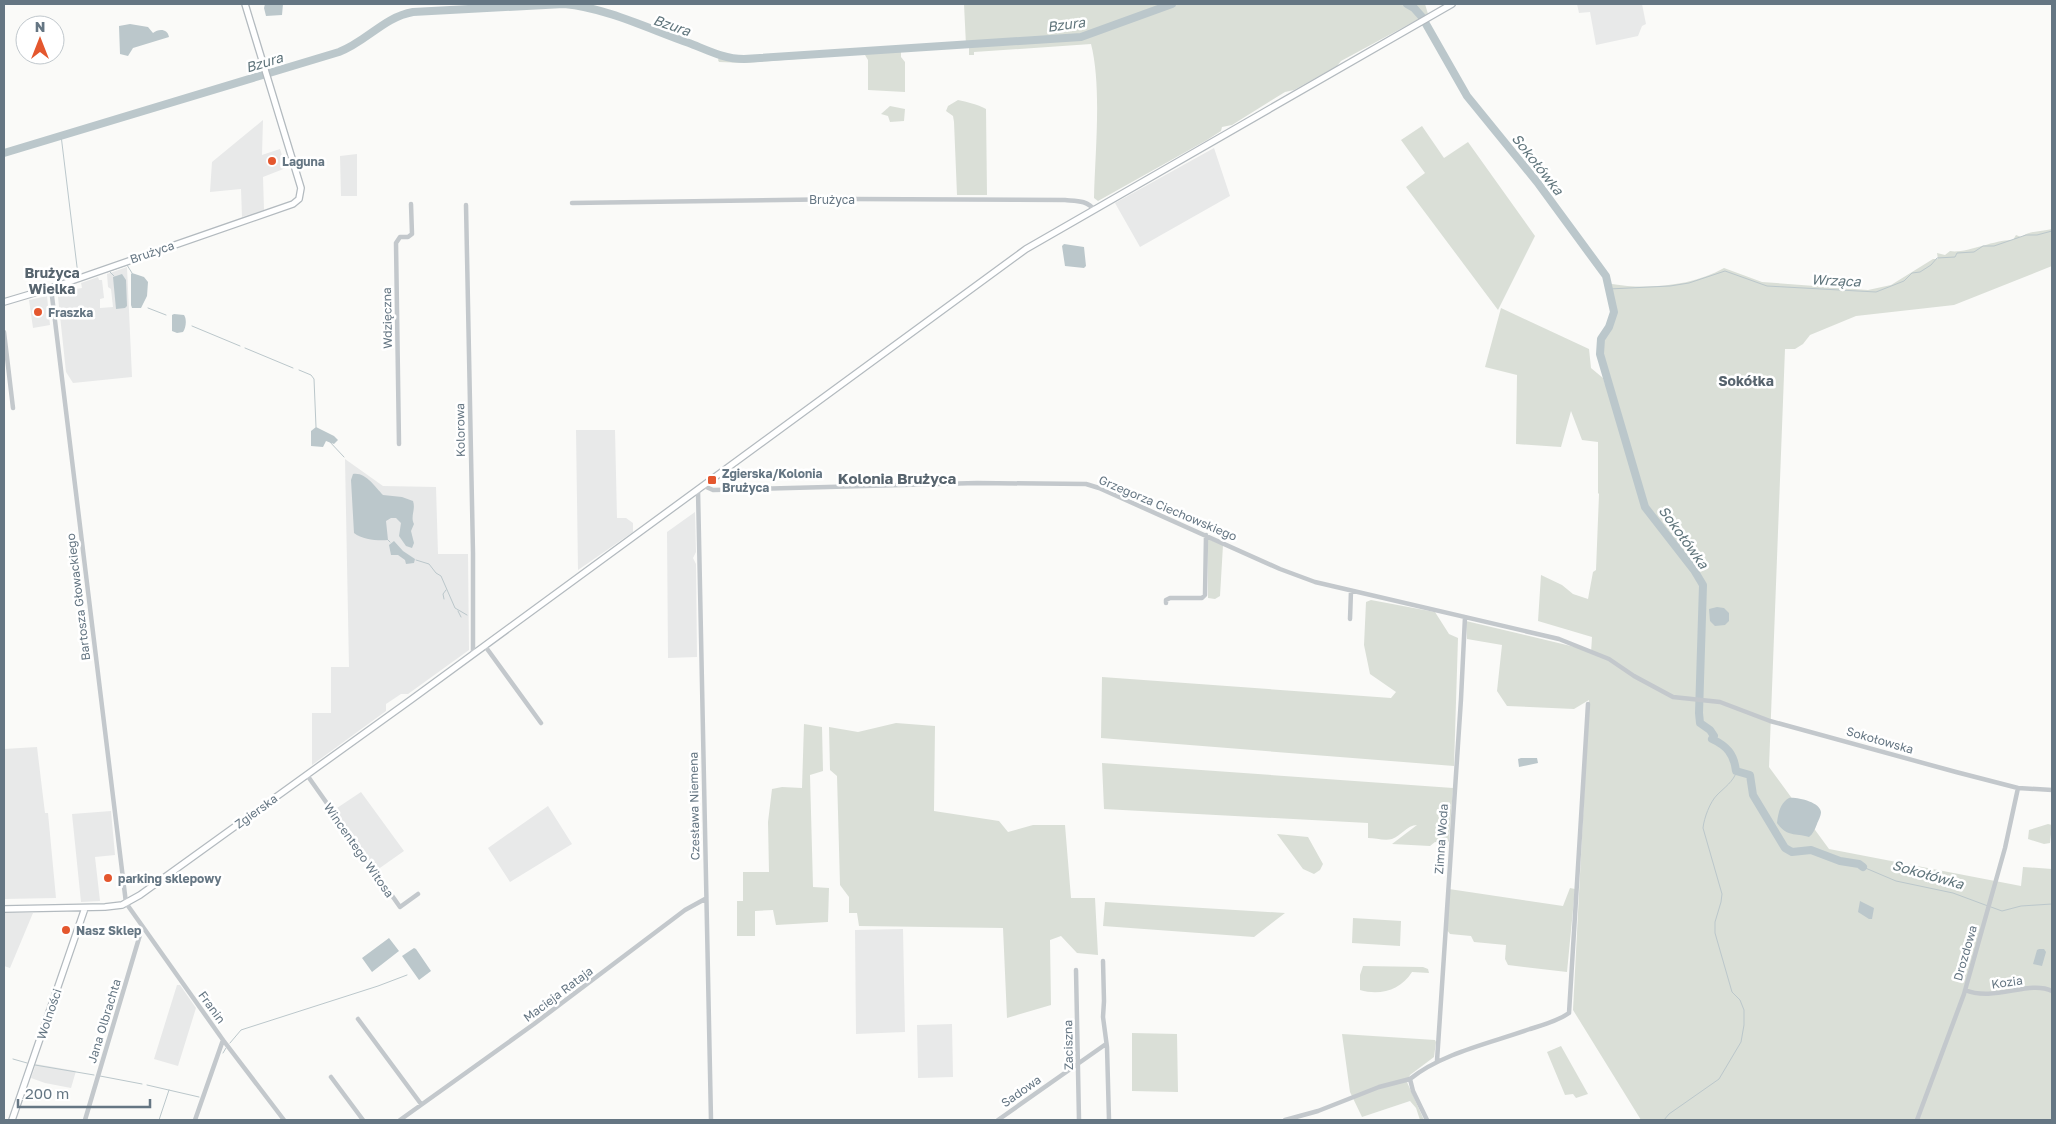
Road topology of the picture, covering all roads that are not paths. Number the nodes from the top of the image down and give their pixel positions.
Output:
1 (245, 4) edge
2 (1452, 4) edge
3 (411, 204) dead end
4 (572, 204) dead end
5 (466, 205) dead end
6 (1092, 207) junction
7 (51, 288) junction
8 (4, 302) edge
9 (4, 332) edge
10 (13, 408) dead end
11 (399, 444) dead end
12 (704, 486) junction
13 (698, 490) junction
14 (1206, 535) junction
15 (1351, 591) junction
16 (1166, 603) dead end
17 (1464, 617) junction
18 (1350, 619) dead end
19 (485, 646) junction
20 (473, 654) junction
21 (1588, 704) dead end
22 (541, 723) dead end
23 (306, 775) junction
24 (2018, 788) junction
25 (2052, 790) edge
26 (418, 894) dead end
27 (705, 899) junction
28 (126, 903) junction
29 (85, 908) junction
30 (4, 909) edge
31 (142, 928) junction
32 (1103, 961) dead end
33 (1076, 970) dead end
34 (1965, 990) junction
35 (2052, 991) edge
36 (358, 1019) dead end
37 (223, 1040) junction
38 (1106, 1044) junction
39 (1437, 1061) junction
40 (1078, 1064) junction
41 (331, 1077) dead end
42 (1410, 1079) junction
43 (421, 1104) junction
44 (12, 1120) edge
45 (85, 1120) edge
46 (194, 1120) edge
47 (284, 1120) edge
48 (362, 1120) edge
49 (400, 1120) edge
50 (711, 1120) edge
51 (998, 1120) edge
52 (1079, 1120) edge
53 (1109, 1120) edge
54 (1285, 1120) edge
55 (1427, 1120) edge
56 (1917, 1120) edge

1 - 7 main road, Brużyca
2 - 6 main road, Zgierska
3 - 11 street, Wdzięczna
4 - 6 street, Brużyca
5 - 20 street, Kolorowa
6 - 12 main road, Zgierska
7 - 8 main road, Brużyca
7 - 28 street, Bartosza Głowackiego
9 - 10 street
12 - 13 main road, Zgierska
12 - 14 street, Grzegorza Ciechowskiego
13 - 19 main road, Zgierska
13 - 27 street, Czesława Niemena
14 - 15 street, Grzegorza Ciechowskiego
14 - 16 street
15 - 17 street, Grzegorza Ciechowskiego
15 - 18 street
17 - 24 street, Sokołowska
17 - 39 street, Zimna Woda
19 - 20 main road, Zgierska
19 - 22 street
20 - 23 main road, Zgierska
21 - 39 street
23 - 26 street, Wincentego Witosa
23 - 28 main road, Zgierska
24 - 25 street, Sokołowska
24 - 34 street, Drozdowa
27 - 43 street, Macieja Rataja
27 - 50 street, Czesława Niemena
28 - 29 main road, Zgierska
28 - 31 street, Franin
29 - 30 main road, Zgierska
29 - 44 main road, Wolności
31 - 37 street, Franin
31 - 45 street, Jana Olbrachta
32 - 38 street
33 - 40 street, Zaciszna
34 - 35 street, Kozia
34 - 56 street, Drozdowa
36 - 43 street
37 - 46 street
37 - 47 street, Franin
38 - 40 street, Sadowa
38 - 53 street
39 - 42 street
40 - 51 street, Sadowa
40 - 52 street, Zaciszna
41 - 48 street
42 - 54 street
42 - 55 street
43 - 49 street, Macieja Rataja

